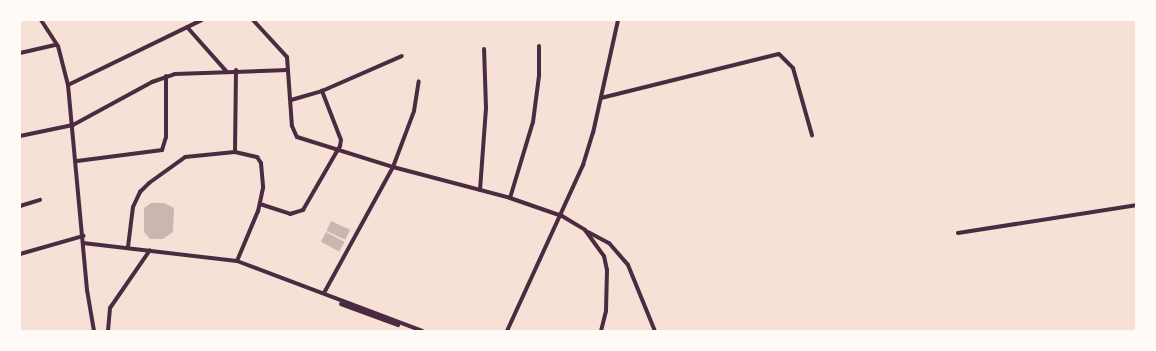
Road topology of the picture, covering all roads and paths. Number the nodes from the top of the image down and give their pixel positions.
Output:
1 (41, 20) edge
2 (202, 20) edge
3 (253, 20) edge
4 (618, 20) edge
5 (187, 28) junction
6 (56, 45) junction
7 (539, 46) dead end
8 (484, 49) dead end
9 (20, 54) edge
10 (402, 56) dead end
11 (226, 70) junction
12 (236, 70) junction
13 (288, 70) junction
14 (166, 76) junction
15 (419, 81) dead end
16 (68, 85) junction
17 (322, 91) junction
18 (601, 98) junction
19 (291, 100) junction
20 (73, 125) junction
21 (20, 136) edge
22 (812, 136) dead end
23 (337, 151) junction
24 (235, 152) junction
25 (77, 161) junction
26 (393, 167) junction
27 (480, 190) junction
28 (510, 198) junction
29 (40, 200) dead end
30 (260, 204) junction
31 (1136, 205) edge
32 (20, 206) edge
33 (562, 216) junction
34 (585, 230) junction
35 (958, 234) dead end
36 (83, 236) junction
37 (83, 243) junction
38 (128, 247) junction
39 (150, 250) junction
40 (20, 254) edge
41 (237, 261) junction
42 (324, 293) junction
43 (341, 304) dead end
44 (94, 331) edge
45 (108, 331) edge
46 (416, 331) edge
47 (422, 331) edge
48 (508, 331) edge
49 (601, 331) edge
50 (655, 331) edge

1 - 6 street
2 - 5 street
3 - 13 street
4 - 18 street
5 - 11 street
5 - 16 street
6 - 9 street
6 - 16 street
7 - 28 street
8 - 27 street
10 - 17 street
11 - 12 street
11 - 14 street
12 - 13 street
12 - 24 street
13 - 19 street
14 - 20 street
14 - 25 street
15 - 26 street
16 - 20 street
17 - 19 street
17 - 23 street
18 - 22 street
18 - 33 street
19 - 23 street
20 - 21 street
20 - 25 street
23 - 26 street
23 - 30 street
24 - 30 street
24 - 38 street
25 - 36 street
26 - 27 street
26 - 42 street
27 - 28 street
28 - 33 street
29 - 32 street
30 - 41 street
31 - 35 street
33 - 34 street
33 - 48 street
34 - 49 street
34 - 50 street
36 - 37 street
36 - 40 street
37 - 38 street
37 - 44 street
38 - 39 street
39 - 41 street
39 - 45 street
41 - 42 street
42 - 47 street
43 - 46 street

